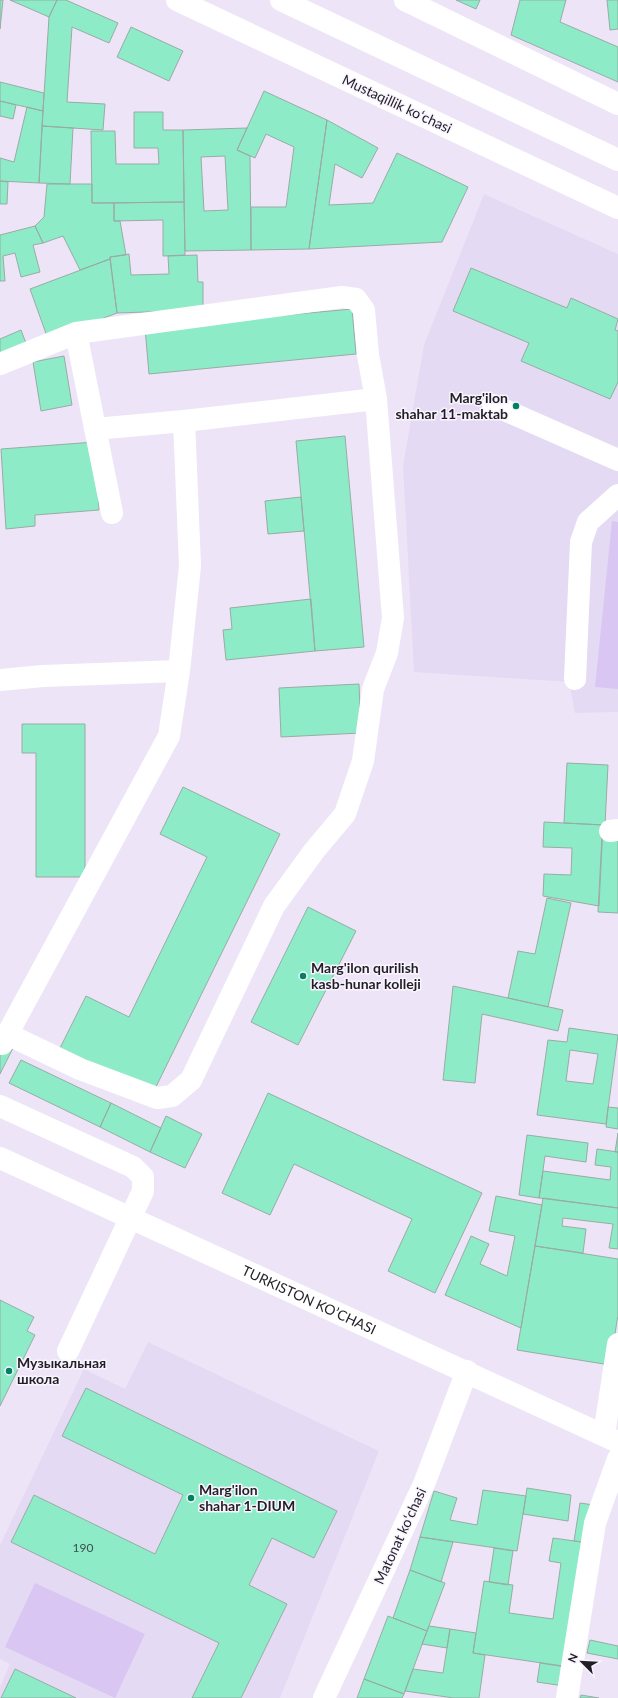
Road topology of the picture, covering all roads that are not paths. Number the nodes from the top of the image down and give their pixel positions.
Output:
1 (177, 0) edge
2 (281, 0) edge
3 (405, 0) edge
4 (618, 104) edge
5 (618, 160) edge
6 (618, 208) edge
7 (76, 333) junction
8 (0, 364) edge
9 (376, 399) junction
10 (493, 405) dead end
11 (184, 421) junction
12 (95, 429) junction
13 (618, 460) edge
14 (618, 495) edge
15 (112, 513) dead end
16 (179, 671) junction
17 (575, 679) dead end
18 (0, 680) edge
19 (0, 1106) edge
20 (0, 1158) edge
21 (130, 1217) junction
22 (618, 1344) edge
23 (68, 1351) dead end
24 (467, 1372) junction
25 (611, 1439) edge
26 (618, 1459) edge
27 (324, 1698) edge
28 (567, 1698) edge

1 - 6 main road, Mustaqillik koʻchasi
2 - 5 main road
3 - 4 main road
7 - 8 main road
7 - 9 main road
7 - 12 main road
9 - 11 main road
9 - 16 main road
10 - 13 main road
11 - 12 main road
11 - 16 main road
12 - 15 main road
14 - 17 main road
16 - 18 main road
19 - 21 main road
20 - 21 main road, TURKISTON KO’CHASI
21 - 23 main road
21 - 24 main road, TURKISTON KO’CHASI
22 - 25 main road
24 - 25 main road, TURKISTON KO’CHASI
24 - 27 main road, Matonat koʻchasi
26 - 28 main road

